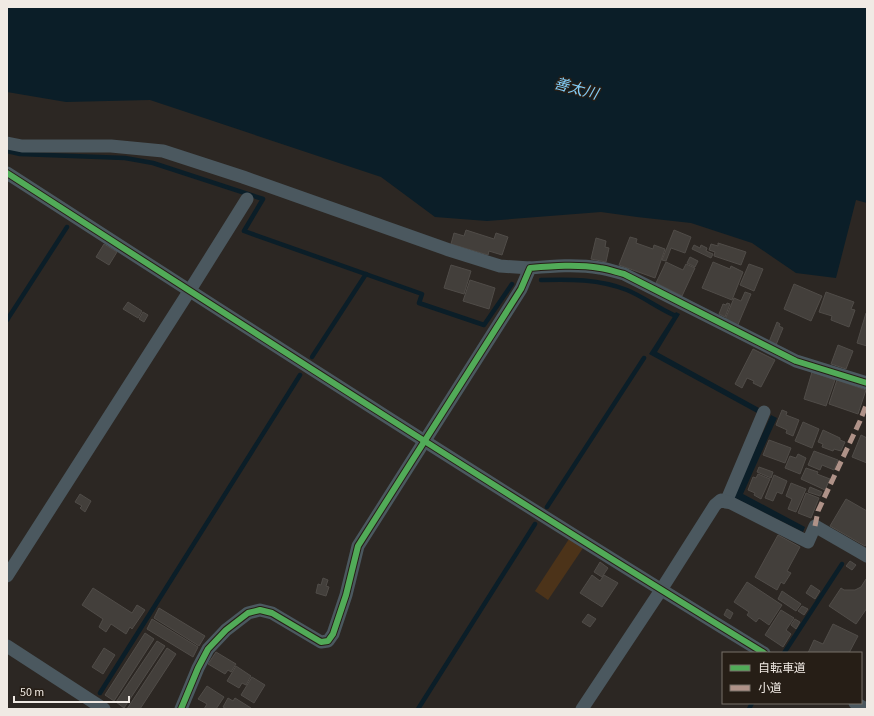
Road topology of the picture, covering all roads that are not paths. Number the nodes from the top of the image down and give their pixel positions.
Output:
1 (7, 143) edge
2 (7, 173) edge
3 (247, 199) dead end
4 (530, 268) junction
5 (190, 290) junction
6 (867, 383) edge
7 (764, 412) dead end
8 (425, 441) junction
9 (726, 502) junction
10 (867, 556) edge
11 (7, 576) edge
12 (661, 590) junction
13 (7, 646) edge
14 (762, 652) edge
15 (857, 704) edge
16 (104, 709) edge
17 (181, 709) edge
18 (582, 709) edge
19 (866, 709) edge

1 - 4 street
2 - 5 street
3 - 5 street
4 - 6 street
4 - 8 street
5 - 8 street
5 - 11 street
7 - 9 street
8 - 12 street
8 - 17 street
9 - 10 street
9 - 12 street
12 - 14 street
12 - 18 street
13 - 16 street
15 - 19 street

